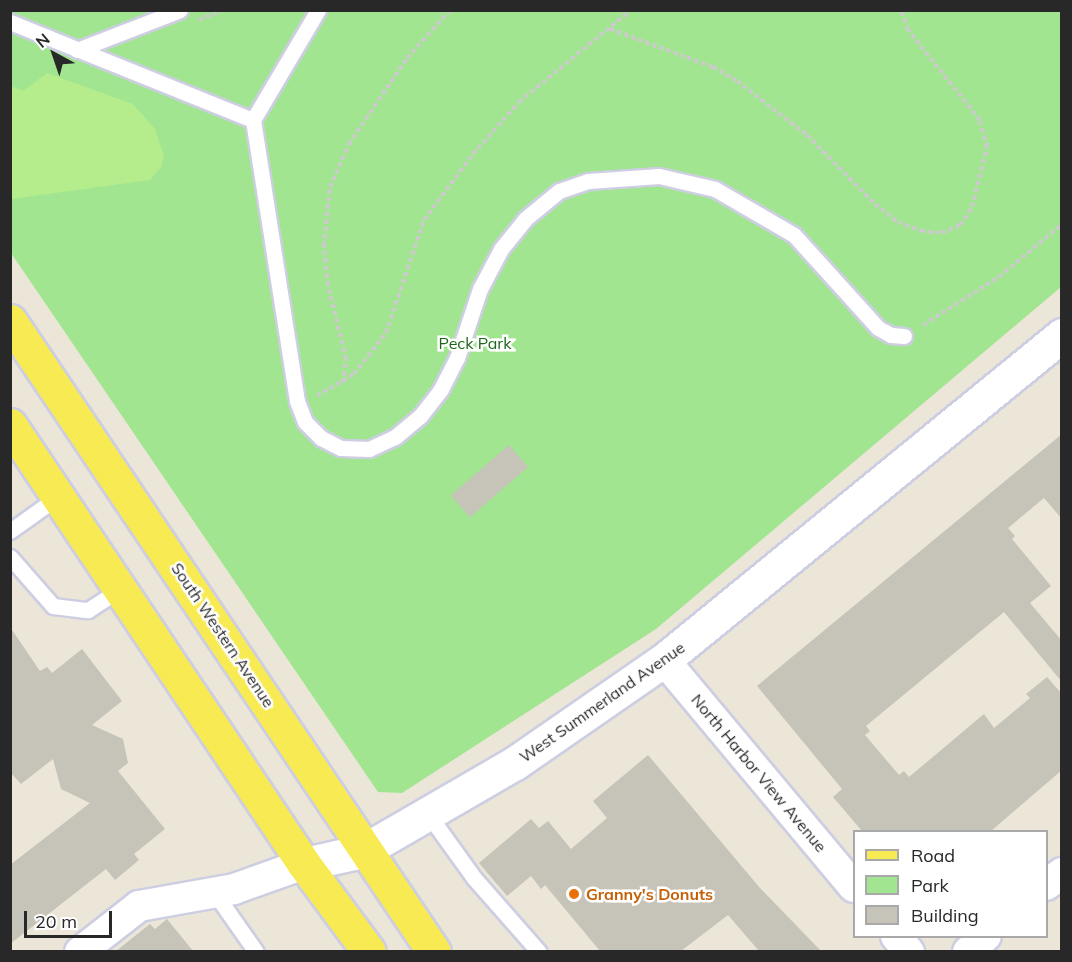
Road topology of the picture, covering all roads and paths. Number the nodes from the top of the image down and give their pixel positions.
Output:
1 (180, 10) edge
2 (318, 10) edge
3 (450, 10) edge
4 (631, 10) edge
5 (901, 10) edge
6 (10, 22) edge
7 (610, 29) junction
8 (77, 50) junction
9 (254, 120) junction
10 (1062, 224) edge
11 (10, 321) edge
12 (1062, 335) edge
13 (904, 336) joint
14 (343, 384) junction
15 (297, 401) junction
16 (10, 425) edge
17 (59, 496) junction
18 (10, 531) edge
19 (10, 557) edge
20 (120, 589) junction
21 (664, 660) junction
22 (428, 814) junction
23 (363, 851) junction
24 (304, 864) junction
25 (1062, 873) edge
26 (853, 884) edge
27 (1048, 884) edge
28 (214, 892) junction
29 (899, 938) edge
30 (984, 938) edge
31 (90, 949) edge
32 (255, 951) edge
33 (369, 951) edge
34 (434, 951) edge
35 (539, 951) edge
36 (909, 951) edge
37 (968, 951) edge

1 - 8 lane
2 - 9 lane
3 - 14 path
4 - 7 path
5 - 7 path
6 - 8 lane
7 - 14 path
8 - 9 lane
9 - 15 lane
10 - 13 path
11 - 23 main road, South Western Avenue
12 - 21 main road, West Summerland Avenue
13 - 15 lane
14 - 15 path
16 - 17 main road
17 - 18 lane
17 - 20 main road
19 - 20 lane
20 - 24 main road
21 - 22 main road, West Summerland Avenue
21 - 26 street, North Harbor View Avenue
22 - 23 main road, West Summerland Avenue
22 - 35 lane
23 - 24 main road, West Summerland Avenue
23 - 34 main road, South Western Avenue
24 - 28 street, West Summerland Avenue
24 - 33 main road
25 - 27 street
28 - 31 street, West Summerland Avenue
28 - 32 lane
29 - 36 street
30 - 37 street

